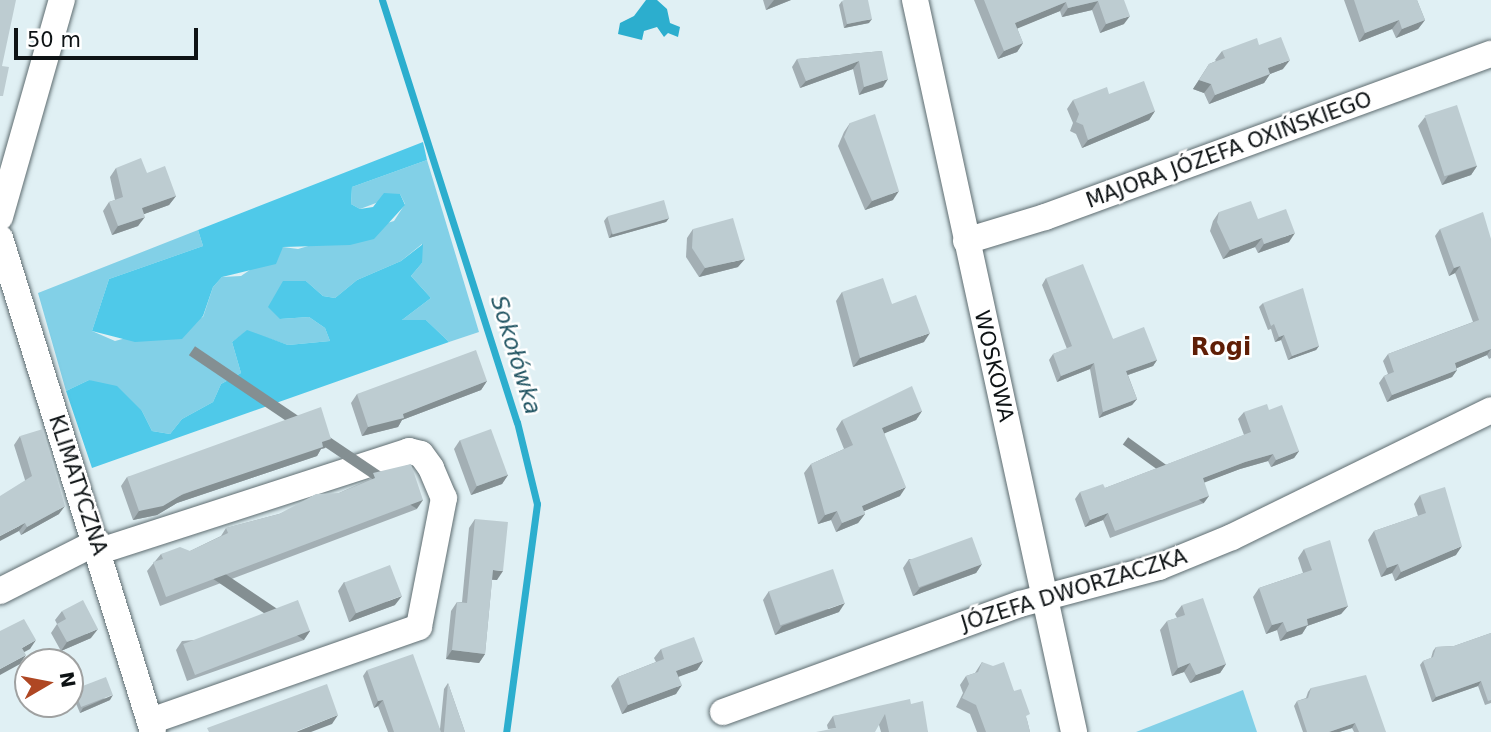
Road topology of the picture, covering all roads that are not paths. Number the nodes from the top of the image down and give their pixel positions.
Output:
1 (62, 0) edge
2 (915, 0) edge
3 (1491, 54) edge
4 (0, 217) edge
5 (0, 238) edge
6 (966, 241) junction
7 (1491, 410) edge
8 (98, 546) junction
9 (0, 592) edge
10 (1046, 598) junction
11 (723, 712) dead end
12 (151, 727) edge
13 (1074, 732) edge

1 - 4 street
2 - 6 street, WOSKOWA
3 - 6 street, MAJORA JÓZEFA OXIŃSKIEGO
5 - 8 street, KLIMATYCZNA
6 - 10 street, WOSKOWA
7 - 10 street, JÓZEFA DWORZACZKA
8 - 9 street
8 - 12 street, KLIMATYCZNA
8 - 12 street
10 - 11 street, JÓZEFA DWORZACZKA
10 - 13 street, WOSKOWA

